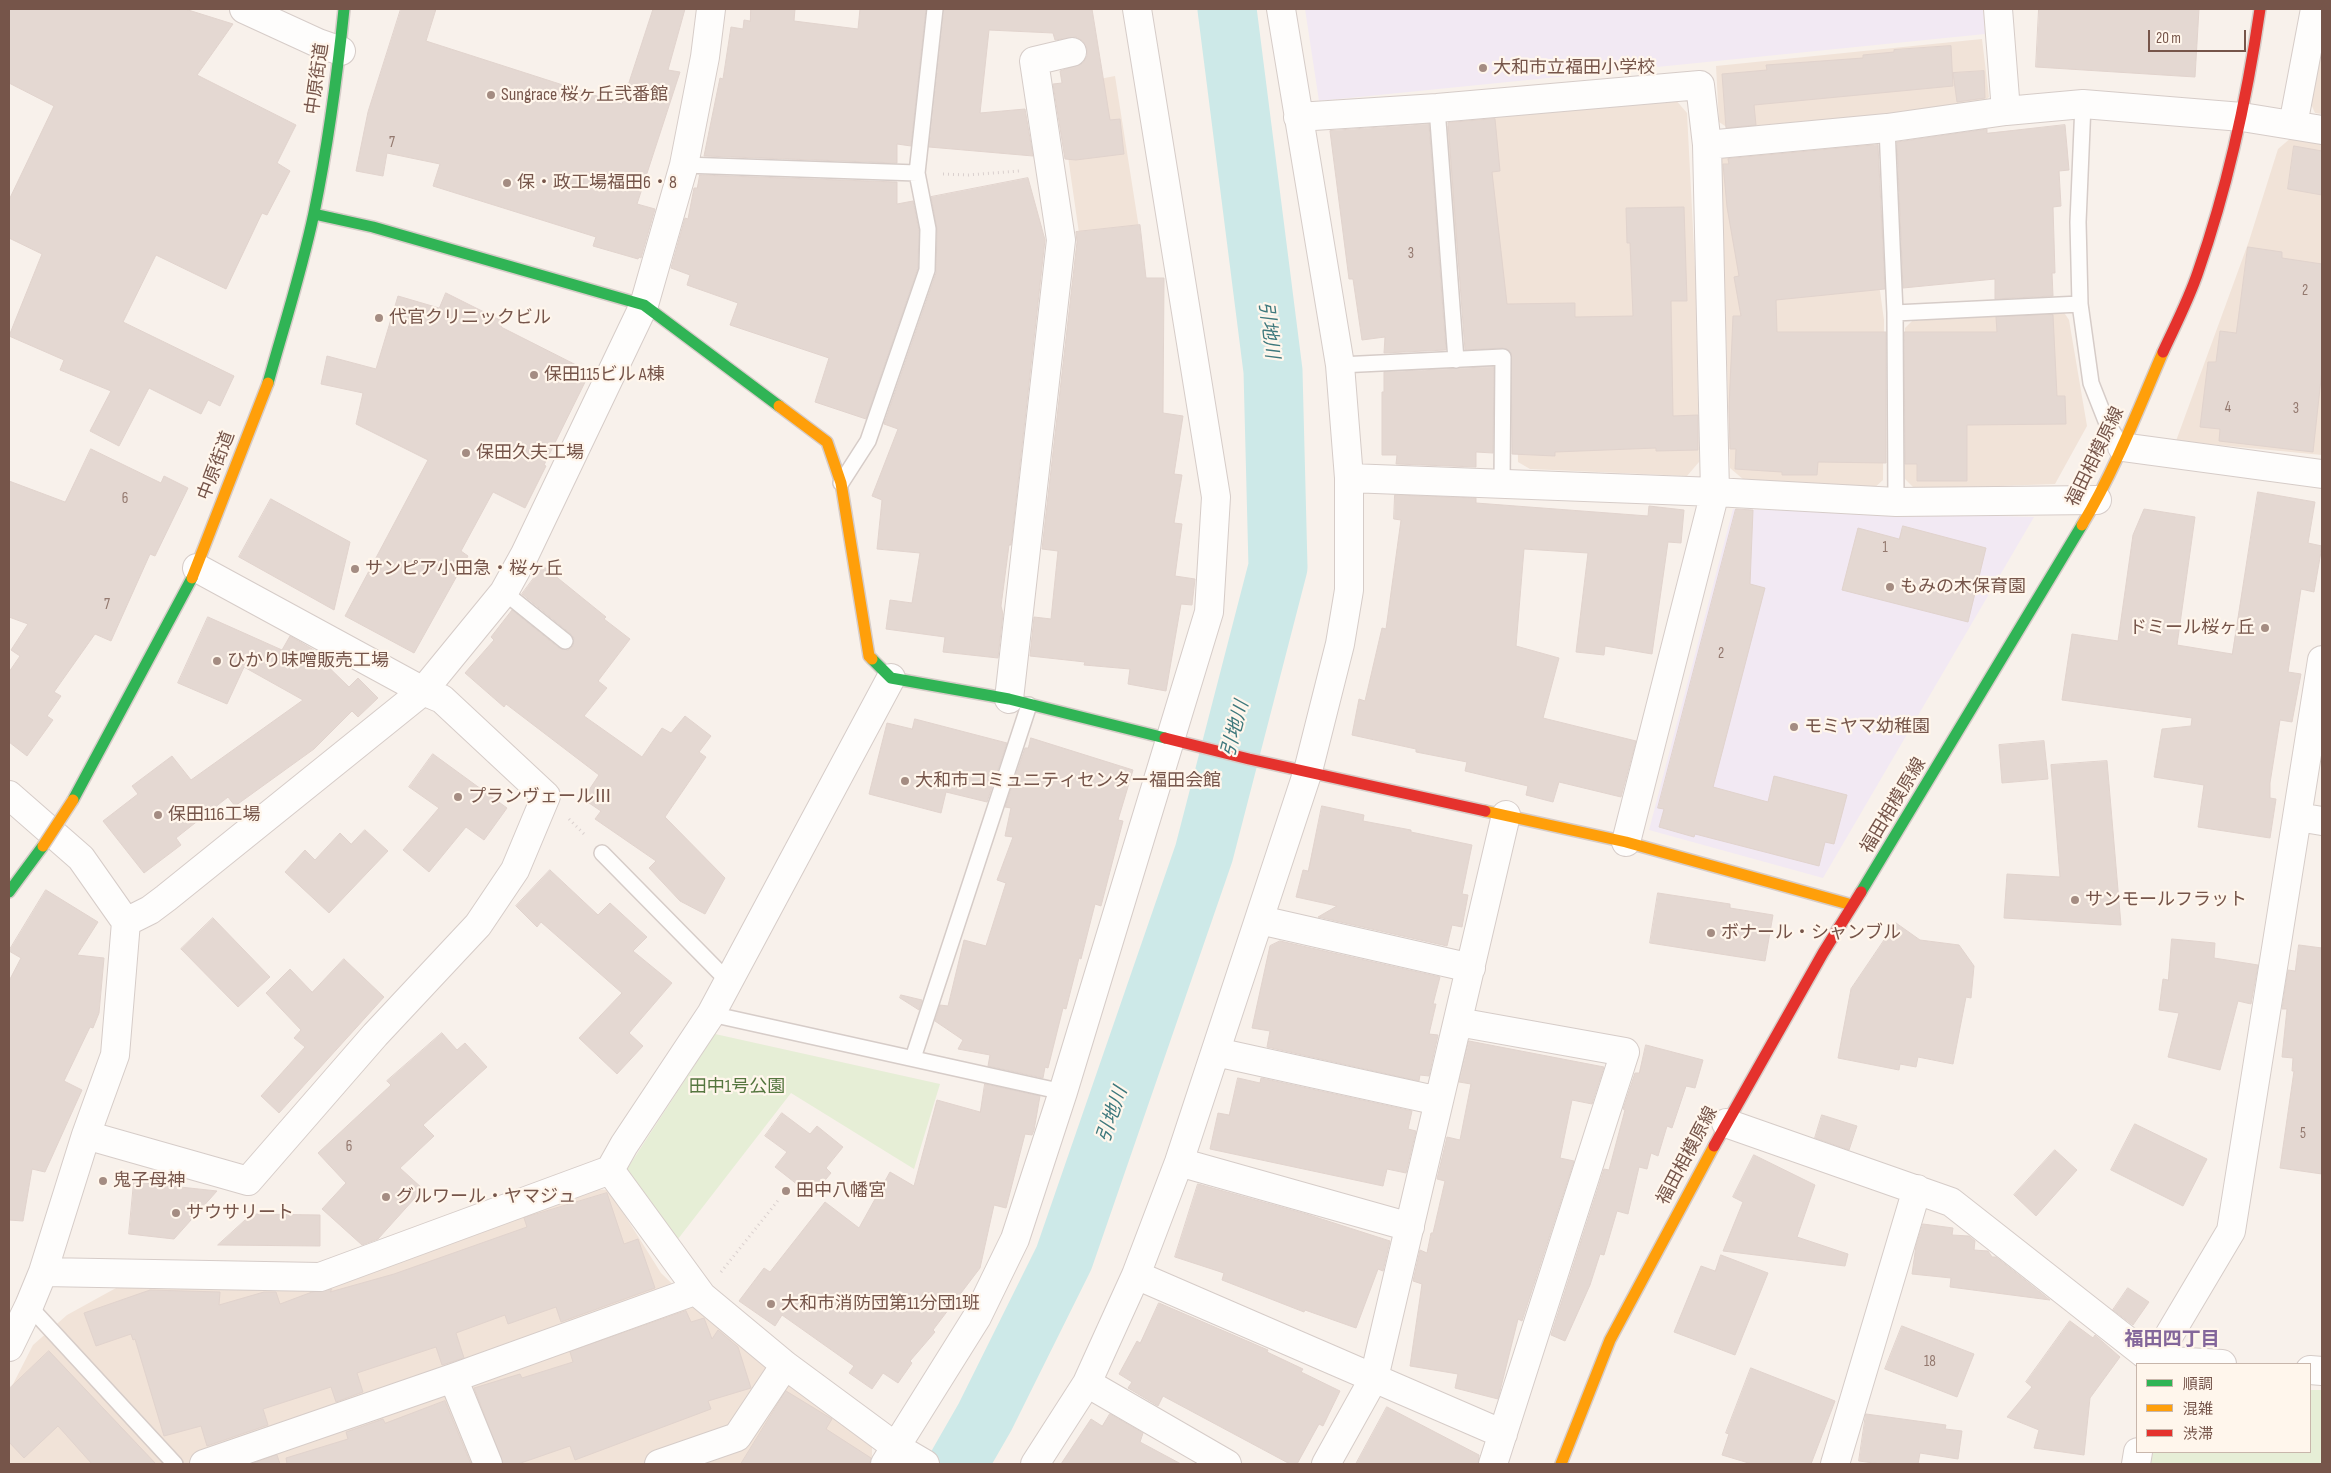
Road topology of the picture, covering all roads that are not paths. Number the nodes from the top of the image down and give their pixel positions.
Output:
1 (244, 9) edge
2 (344, 9) edge
3 (710, 9) edge
4 (935, 9) edge
5 (1137, 9) edge
6 (1281, 9) edge
7 (1998, 9) edge
8 (2260, 9) edge
9 (2316, 9) edge
10 (340, 51) junction
11 (1072, 52) dead end
12 (2083, 104) junction
13 (1437, 108) junction
14 (2006, 111) junction
15 (2242, 117) junction
16 (1298, 118) junction
17 (2293, 125) junction
18 (1887, 128) junction
19 (2322, 130) edge
20 (1707, 145) junction
21 (684, 165) junction
22 (917, 173) junction
23 (314, 214) junction
24 (2080, 304) junction
25 (644, 305) junction
26 (1895, 313) junction
27 (1456, 360) junction
28 (1340, 365) junction
29 (2122, 447) junction
30 (2322, 474) edge
31 (1349, 478) junction
32 (841, 483) junction
33 (1502, 484) junction
34 (1715, 492) junction
35 (2097, 500) junction
36 (1896, 502) junction
37 (197, 568) junction
38 (504, 592) junction
39 (565, 641) dead end
40 (2322, 660) edge
41 (890, 678) junction
42 (423, 691) junction
43 (1019, 702) junction
44 (1182, 742) junction
45 (1308, 771) junction
46 (9, 795) edge
47 (1506, 815) junction
48 (2310, 819) edge
49 (1626, 842) junction
50 (602, 853) road end
51 (9, 892) edge
52 (1852, 905) junction
53 (1260, 920) junction
54 (126, 922) junction
55 (1471, 968) junction
56 (728, 980) junction
57 (711, 1014) junction
58 (1458, 1022) junction
59 (1216, 1052) junction
60 (913, 1058) junction
61 (1063, 1092) junction
62 (1439, 1101) junction
63 (1726, 1122) junction
64 (86, 1135) junction
65 (1179, 1162) junction
66 (610, 1170) junction
67 (1917, 1189) junction
68 (1410, 1227) junction
69 (43, 1272) junction
70 (1136, 1275) junction
71 (699, 1293) junction
72 (30, 1306) junction
73 (9, 1347) edge
74 (2152, 1362) edge
75 (2187, 1363) edge
76 (785, 1365) junction
77 (453, 1378) junction
78 (1374, 1378) junction
79 (1087, 1383) junction
80 (1503, 1434) junction
81 (906, 1459) edge
82 (175, 1464) edge
83 (204, 1464) edge
84 (488, 1464) edge
85 (659, 1464) edge
86 (1035, 1464) edge
87 (1226, 1464) edge
88 (1326, 1464) edge
89 (1493, 1464) edge
90 (1561, 1464) edge
91 (1835, 1464) edge

1 - 10 street
2 - 10 street, 中原街道
3 - 21 street
4 - 22 lane
5 - 44 street
6 - 16 street
7 - 14 street
8 - 15 street, 福田相模原線
9 - 17 street
10 - 23 street, 中原街道
11 - 43 street
12 - 14 street
12 - 15 street
12 - 24 lane
13 - 16 street
13 - 20 street
13 - 27 lane
14 - 18 street
15 - 17 street
15 - 29 street, 福田相模原線
16 - 28 street
17 - 19 street
18 - 20 street
18 - 26 lane
20 - 34 street
21 - 22 lane
21 - 25 street
22 - 32 lane
23 - 25 street
23 - 37 street, 中原街道
24 - 26 lane
24 - 29 lane
25 - 32 street
25 - 38 street
26 - 36 lane
27 - 28 lane
27 - 33 lane
28 - 31 street
29 - 30 street
29 - 35 street, 福田相模原線
31 - 33 street
31 - 45 street
32 - 41 street
33 - 34 street
34 - 36 street
34 - 49 street
35 - 36 street
35 - 52 street, 福田相模原線
37 - 42 street
37 - 51 street, 中原街道, bridge
38 - 39 lane
38 - 42 street
40 - 48 street
41 - 43 street
41 - 56 street
42 - 54 street
42 - 64 street
43 - 44 street
43 - 60 lane
44 - 45 street
44 - 61 street
45 - 47 street
45 - 53 street
46 - 54 street
47 - 49 street
47 - 55 street
48 - 74 street
49 - 52 street
50 - 56 lane
52 - 63 street, 福田相模原線
53 - 55 street
53 - 59 street
54 - 64 street
55 - 58 street
56 - 57 street
57 - 60 lane
57 - 66 street
58 - 62 street
58 - 80 street
59 - 62 street
59 - 65 street
60 - 61 lane
61 - 81 street
62 - 68 street
63 - 67 street
63 - 90 street, 福田相模原線
64 - 69 street
65 - 68 street
65 - 70 street
66 - 69 street
66 - 71 street
67 - 74 street
67 - 91 street
68 - 78 street
69 - 72 street
70 - 78 street
70 - 79 street
71 - 76 street
71 - 77 street
72 - 73 street
72 - 82 lane
74 - 75 street
76 - 81 street
76 - 85 street
77 - 83 street
77 - 84 street
78 - 80 street
78 - 88 street
79 - 86 street
79 - 87 street
80 - 89 street

